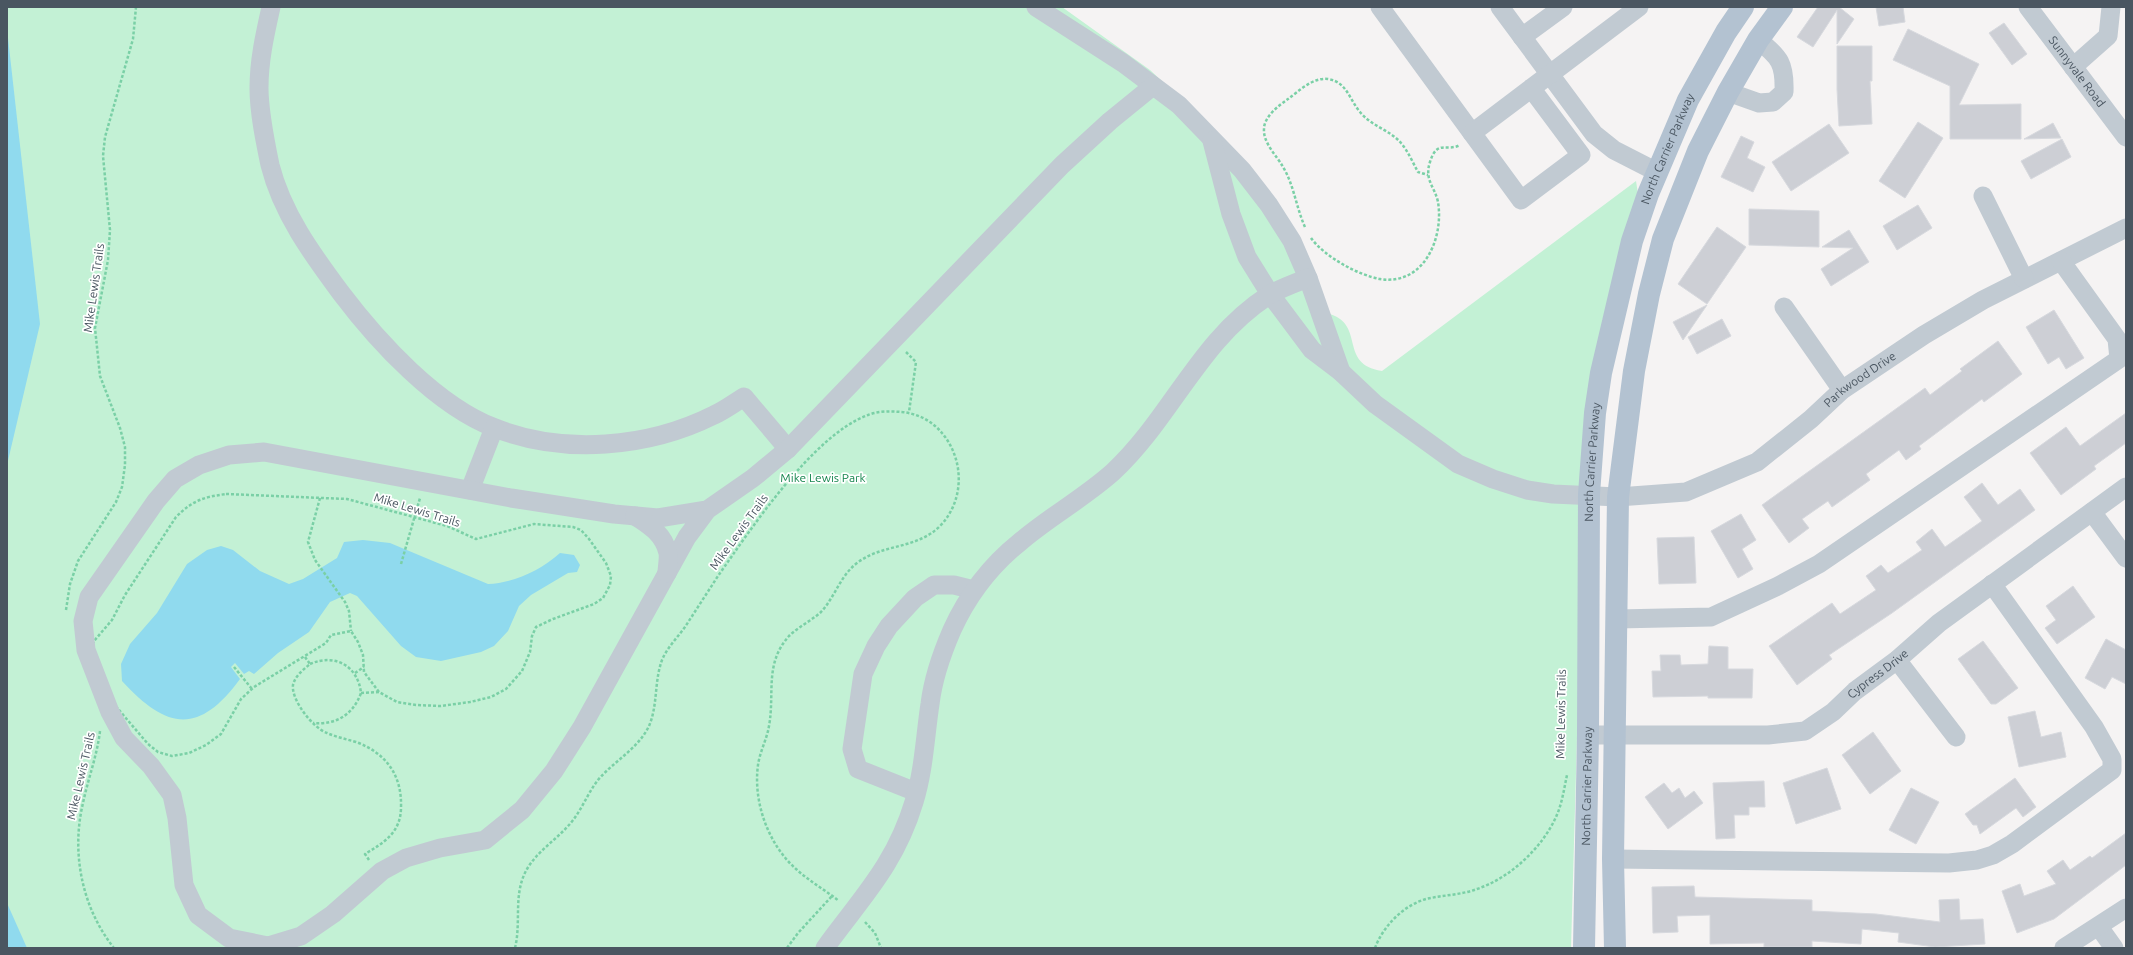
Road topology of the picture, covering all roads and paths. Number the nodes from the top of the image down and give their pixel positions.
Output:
1 (136, 7) edge
2 (271, 7) edge
3 (1036, 7) edge
4 (1380, 7) edge
5 (1500, 7) edge
6 (1563, 7) edge
7 (1639, 7) edge
8 (1743, 7) edge
9 (1782, 7) edge
10 (2028, 7) edge
11 (2110, 7) edge
12 (1522, 36) junction
13 (1758, 40) junction
14 (2073, 67) junction
15 (1550, 75) junction
16 (1153, 86) junction
17 (1531, 88) junction
18 (1728, 92) junction
19 (1473, 135) junction
20 (2126, 137) edge
21 (1212, 141) junction
22 (1657, 172) junction
23 (1428, 175) junction
24 (1684, 185) junction
25 (1983, 196) dead end
26 (2126, 228) edge
27 (2061, 261) junction
28 (1308, 278) junction
29 (2024, 279) junction
30 (1270, 294) junction
31 (1784, 308) dead end
32 (893, 339) junction
33 (1341, 372) junction
34 (1842, 390) junction
35 (909, 412) junction
36 (494, 428) junction
37 (788, 449) junction
38 (2126, 487) edge
39 (470, 490) junction
40 (1589, 494) junction
41 (1618, 497) junction
42 (320, 498) junction
43 (707, 510) junction
44 (2092, 512) junction
45 (635, 516) junction
46 (415, 517) junction
47 (2126, 558) edge
48 (401, 564) dead end
49 (666, 574) junction
50 (1992, 584) junction
51 (974, 590) junction
52 (67, 613) dead end
53 (1617, 619) junction
54 (351, 631) junction
55 (305, 657) junction
56 (1897, 660) junction
57 (310, 664) junction
58 (234, 667) dead end
59 (364, 667) junction
60 (355, 673) junction
61 (252, 689) junction
62 (379, 692) junction
63 (361, 693) junction
64 (313, 723) junction
65 (101, 727) dead end
66 (1615, 734) junction
67 (1588, 735) junction
68 (1956, 738) dead end
69 (1568, 772) dead end
70 (916, 792) junction
71 (1613, 859) junction
72 (379, 874) junction
73 (832, 896) junction
74 (2126, 908) edge
75 (853, 912) junction
76 (2099, 927) junction
77 (114, 948) edge
78 (515, 948) edge
79 (787, 948) edge
80 (825, 948) edge
81 (881, 948) edge
82 (1375, 948) edge
83 (1584, 948) edge
84 (1615, 948) edge
85 (2064, 948) edge
86 (2114, 948) edge

1 - 52 path, Mike Lewis Trails
2 - 36 street
3 - 16 street
4 - 19 street
5 - 12 street
6 - 12 street
7 - 15 street
8 - 22 main road, North Carrier Parkway
9 - 13 main road
10 - 14 street, Sunnyvale Road
11 - 14 street
12 - 15 street
13 - 18 main road
13 - 18 street
14 - 20 street, Sunnyvale Road
15 - 17 street
15 - 22 street
16 - 21 street
16 - 32 street
17 - 19 street
17 - 19 street
18 - 24 main road
19 - 23 path
21 - 28 street
21 - 30 street, Parkwood Drive
22 - 24 main road
22 - 40 main road, North Carrier Parkway
23 - 23 path
24 - 41 main road
25 - 29 street
26 - 27 street, Parkwood Drive
27 - 29 street, Parkwood Drive
27 - 53 street
28 - 30 street
28 - 33 street
29 - 34 street, Parkwood Drive
30 - 33 street, Parkwood Drive
30 - 51 street
31 - 34 street
32 - 35 path
32 - 37 street
33 - 40 street, Parkwood Drive
34 - 41 street, Parkwood Drive
35 - 73 path, Mike Lewis Trails
35 - 78 path, Mike Lewis Trails
36 - 37 street
36 - 39 street
37 - 43 street
38 - 44 street, Cypress Drive
39 - 45 street
39 - 72 street
40 - 41 street, Parkwood Drive
40 - 67 main road, North Carrier Parkway
41 - 53 main road
42 - 46 path, Mike Lewis Trails
42 - 54 path, Mike Lewis Trails
42 - 61 path, Mike Lewis Trails
43 - 45 street
43 - 49 street
44 - 47 street
44 - 50 street, Cypress Drive
45 - 49 street
46 - 48 path
46 - 62 path, Mike Lewis Trails
49 - 72 street
50 - 56 street, Cypress Drive
50 - 71 street
51 - 70 street
51 - 70 street
53 - 66 main road
54 - 55 path, Mike Lewis Trails
54 - 59 path, Mike Lewis Trails
55 - 57 path
55 - 61 path, Mike Lewis Trails
56 - 66 street, Cypress Drive
56 - 68 street
57 - 60 path
57 - 64 path
58 - 61 path
59 - 60 path
59 - 62 path, Mike Lewis Trails
60 - 63 path
62 - 63 path
63 - 64 path
64 - 72 path
65 - 77 path, Mike Lewis Trails
66 - 67 street, Cypress Drive
66 - 71 main road
67 - 83 main road, North Carrier Parkway
69 - 82 path, Mike Lewis Trails
70 - 75 street
71 - 84 main road
73 - 75 path, Mike Lewis Trails
73 - 79 path
74 - 76 street
75 - 80 street
75 - 81 path, Mike Lewis Trails
76 - 85 street
76 - 86 street

